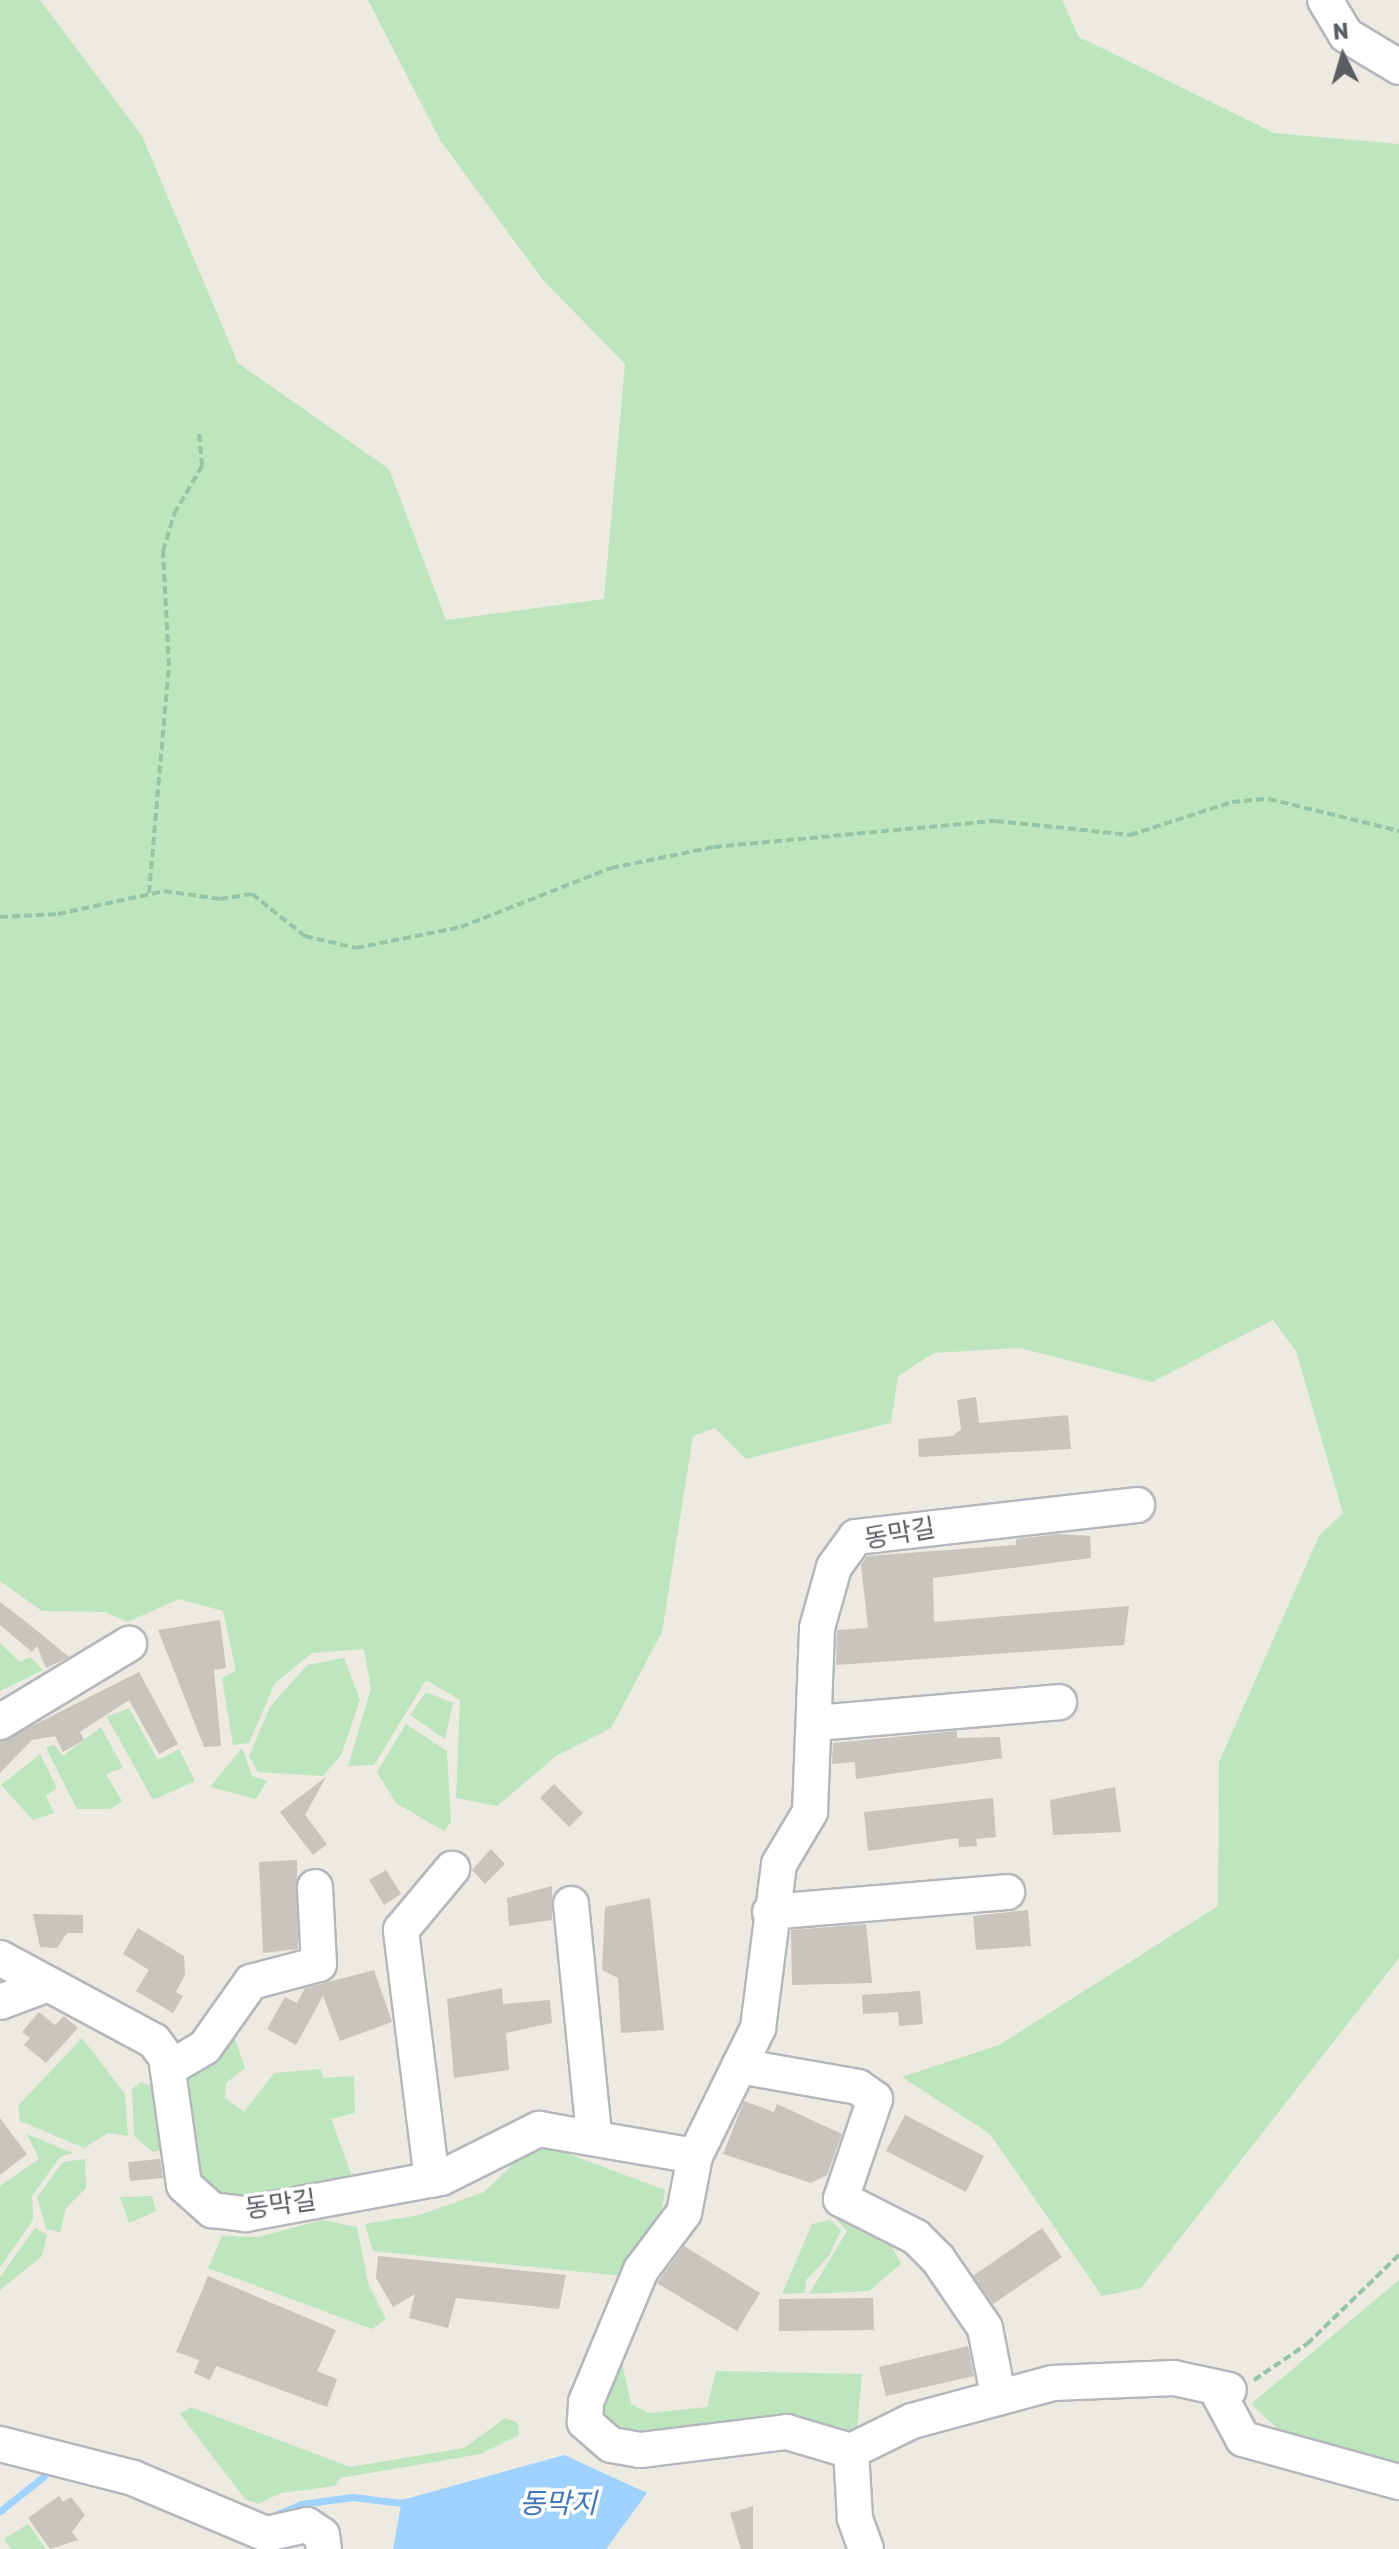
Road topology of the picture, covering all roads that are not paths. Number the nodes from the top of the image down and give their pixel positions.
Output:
1 (1325, 0) edge
2 (1399, 67) edge
3 (1137, 1505) dead end
4 (129, 1644) dead end
5 (1059, 1702) dead end
6 (0, 1722) edge
7 (816, 1723) junction
8 (452, 1869) dead end
9 (315, 1887) dead end
10 (1007, 1892) dead end
11 (571, 1904) dead end
12 (770, 1912) junction
13 (0, 1958) edge
14 (48, 1984) junction
15 (0, 2002) edge
16 (739, 2066) junction
17 (168, 2069) junction
18 (594, 2134) junction
19 (695, 2156) junction
20 (432, 2180) junction
21 (998, 2395) junction
22 (0, 2444) edge
23 (851, 2451) junction
24 (1399, 2482) edge
25 (324, 2549) edge
26 (866, 2549) edge

1 - 2 street
3 - 7 street, 동막길
4 - 6 street
5 - 7 street
7 - 12 street, 동막길
8 - 20 street
9 - 17 street
10 - 12 street
11 - 18 street
12 - 16 street, 동막길
13 - 14 street, 동막길
14 - 15 street
14 - 17 street, 동막길
16 - 19 street, 동막길
16 - 21 street
17 - 20 street, 동막길
18 - 19 street, 동막길
18 - 20 street, 동막길
19 - 23 street, 동막길
21 - 23 street
21 - 24 street
22 - 25 street
23 - 26 street

